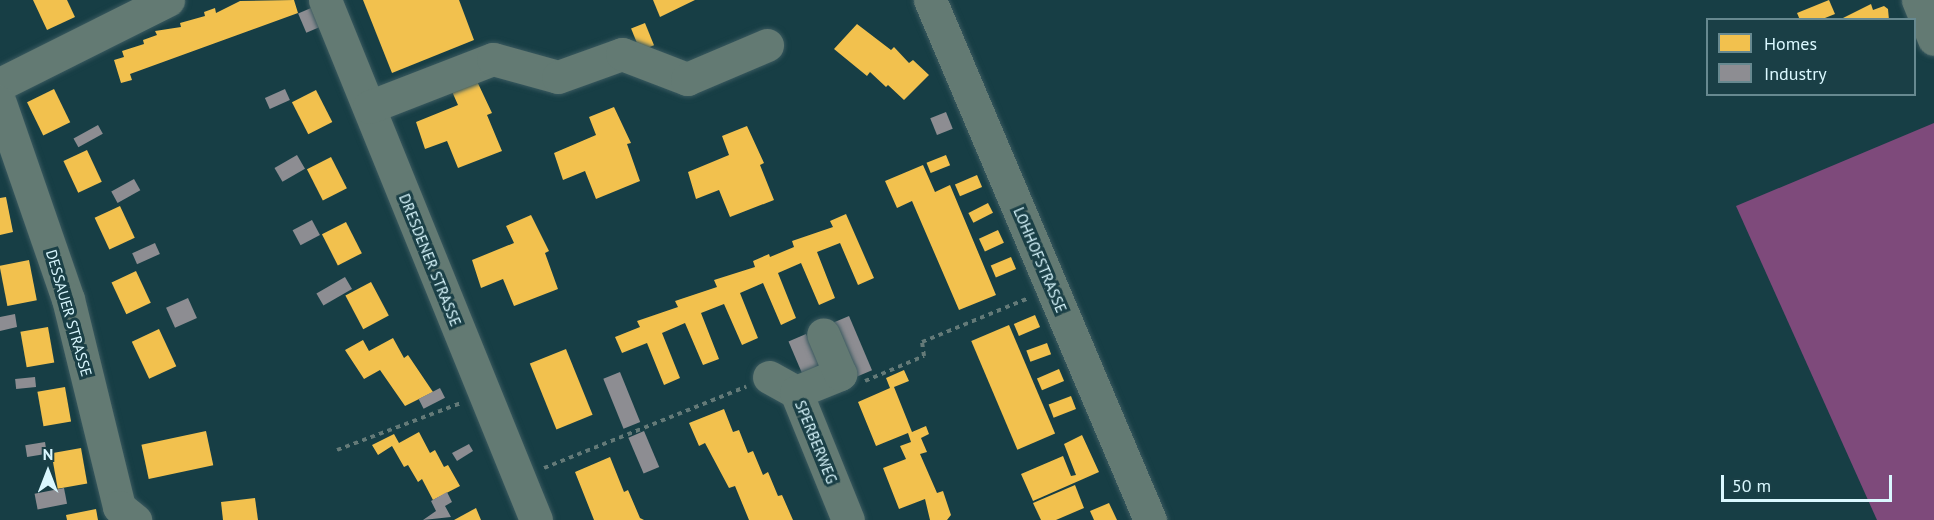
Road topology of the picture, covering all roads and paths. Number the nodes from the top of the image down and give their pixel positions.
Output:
1 (168, 0) edge
2 (325, 0) edge
3 (930, 0) edge
4 (1918, 0) edge
5 (123, 10) edge
6 (1934, 39) edge
7 (767, 45) dead end
8 (0, 84) edge
9 (0, 103) edge
10 (369, 106) junction
11 (1052, 289) junction
12 (823, 334) dead end
13 (858, 384) dead end
14 (782, 385) junction
15 (484, 394) junction
16 (337, 450) dead end
17 (518, 478) junction
18 (135, 520) edge
19 (536, 520) edge
20 (848, 520) edge
21 (1150, 520) edge

1 - 5 street
2 - 10 street, DRESDENER STRASSE
3 - 11 street, LOHHOFSTRASSE
4 - 6 street
5 - 8 street
7 - 10 street
9 - 18 street, DESSAUER STRASSE
10 - 15 street, DRESDENER STRASSE
11 - 13 path
11 - 21 street, LOHHOFSTRASSE
12 - 14 street
14 - 17 path
14 - 20 street, SPERBERWEG
15 - 16 path
15 - 17 street, DRESDENER STRASSE
17 - 19 street, DRESDENER STRASSE

